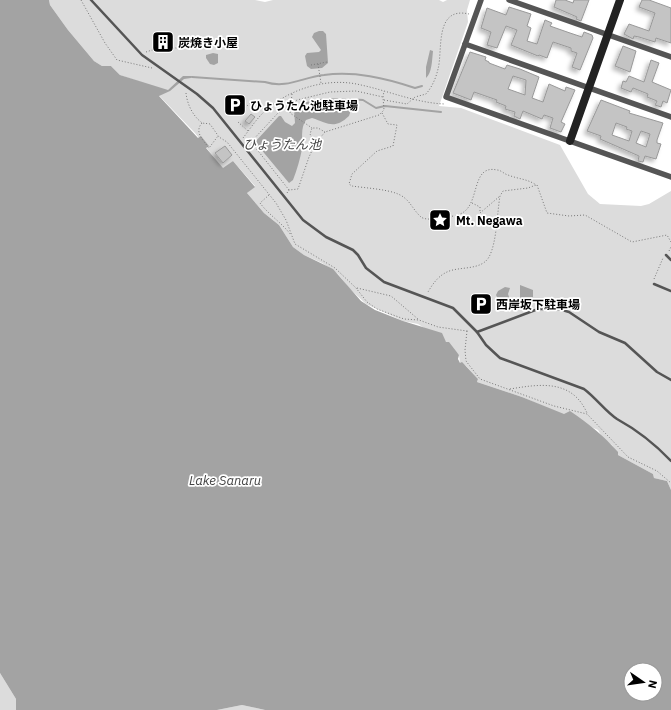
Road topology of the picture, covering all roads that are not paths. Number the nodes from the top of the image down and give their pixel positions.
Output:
1 (91, 0) edge
2 (481, 0) edge
3 (509, 0) edge
4 (620, 0) edge
5 (608, 35) junction
6 (465, 44) junction
7 (671, 57) edge
8 (589, 88) junction
9 (671, 117) edge
10 (570, 141) junction
11 (671, 177) edge
12 (666, 255) road end
13 (671, 260) edge
14 (654, 284) road end
15 (671, 291) edge
16 (477, 332) junction
17 (671, 380) edge
18 (671, 461) edge

1 - 16 lane
2 - 6 street
3 - 5 street
4 - 5 street
5 - 7 street
5 - 8 street
6 - 8 street
6 - 10 street
8 - 9 street
8 - 10 street
10 - 11 street
12 - 13 lane
14 - 15 lane
16 - 17 lane
16 - 18 lane

